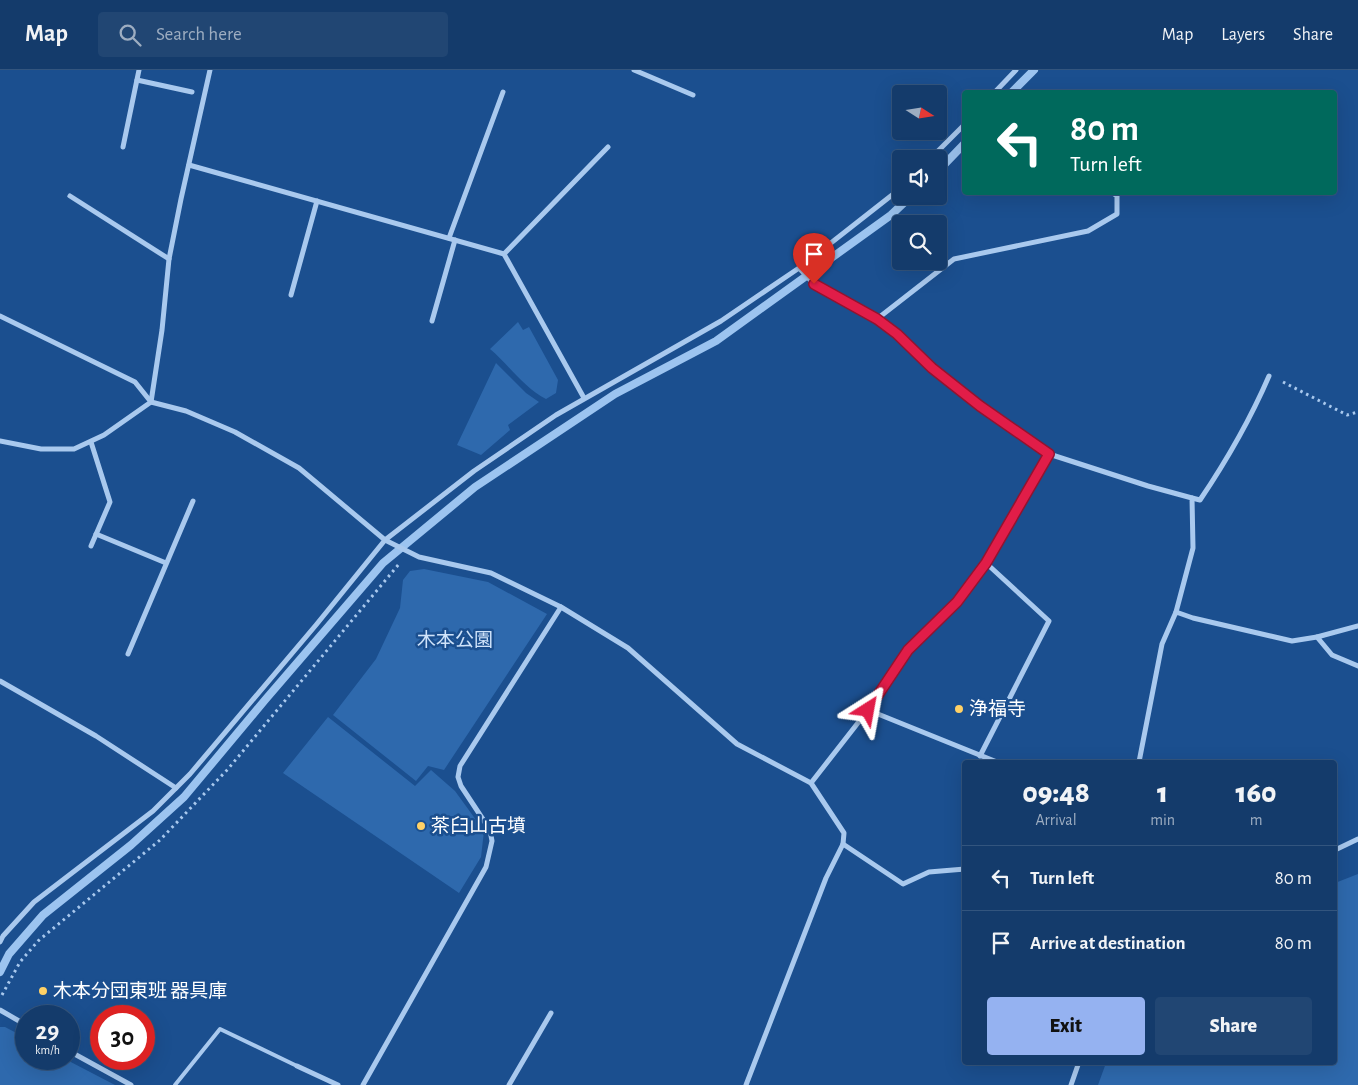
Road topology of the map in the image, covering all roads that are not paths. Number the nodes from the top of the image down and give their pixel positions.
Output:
1 (139, 70) edge
2 (210, 70) edge
3 (634, 70) edge
4 (1016, 70) edge
5 (137, 80) junction
6 (997, 90) edge
7 (192, 92) dead end
8 (503, 92) dead end
9 (693, 95) dead end
10 (962, 127) edge
11 (123, 147) dead end
12 (608, 147) dead end
13 (939, 150) edge
14 (189, 165) junction
15 (892, 195) edge
16 (1116, 195) edge
17 (70, 196) dead end
18 (316, 201) junction
19 (452, 239) junction
20 (504, 254) junction
21 (169, 259) junction
22 (799, 268) junction
23 (291, 295) dead end
24 (0, 316) edge
25 (877, 319) junction
26 (432, 320) dead end
27 (1269, 376) road end
28 (584, 398) junction
29 (151, 402) junction
30 (0, 440) edge
31 (91, 442) junction
32 (1049, 454) junction
33 (1192, 498) junction
34 (193, 501) dead end
35 (96, 534) junction
36 (385, 540) junction
37 (91, 546) dead end
38 (166, 563) junction
39 (986, 563) junction
40 (561, 607) junction
41 (1176, 612) junction
42 (1358, 626) edge
43 (1317, 637) junction
44 (128, 654) dead end
45 (1358, 666) edge
46 (0, 680) edge
47 (868, 710) junction
48 (980, 756) junction
49 (991, 760) edge
50 (1139, 760) edge
51 (812, 783) junction
52 (176, 788) junction
53 (1358, 839) edge
54 (843, 844) junction
55 (1337, 849) edge
56 (962, 869) edge
57 (0, 942) edge
58 (0, 1010) edge
59 (551, 1013) dead end
60 (15, 1019) edge
61 (80, 1057) edge
62 (1078, 1065) edge
63 (297, 1066) joint
64 (130, 1085) edge
65 (175, 1085) edge
66 (338, 1085) edge
67 (363, 1085) edge
68 (509, 1085) edge
69 (746, 1085) edge
70 (1071, 1085) edge

1 - 5 street
2 - 14 street
3 - 9 street
4 - 6 street
5 - 7 street
5 - 11 street
8 - 19 street
10 - 13 street
12 - 20 street
14 - 18 street
14 - 21 street
15 - 22 street
16 - 25 street
17 - 21 street
18 - 19 street
18 - 23 street
19 - 20 street
19 - 26 street
20 - 28 street
21 - 29 street
22 - 25 street
22 - 28 street
24 - 29 street
25 - 32 street
27 - 33 street
28 - 36 street
29 - 31 street
29 - 36 street
30 - 31 street
31 - 35 street
32 - 33 street
32 - 39 street
33 - 41 street
34 - 38 street
35 - 37 street
35 - 38 street
36 - 40 street
36 - 52 street
38 - 44 street
39 - 47 street
39 - 48 street
40 - 51 street
40 - 67 street
41 - 43 street
41 - 50 street
42 - 43 street
43 - 45 street
46 - 52 street
47 - 48 street
47 - 51 street
48 - 49 street
51 - 54 street
52 - 57 street
53 - 55 street
54 - 56 street
54 - 69 street
58 - 60 street
59 - 68 street
61 - 64 street
62 - 70 street
63 - 65 lane
63 - 66 street

